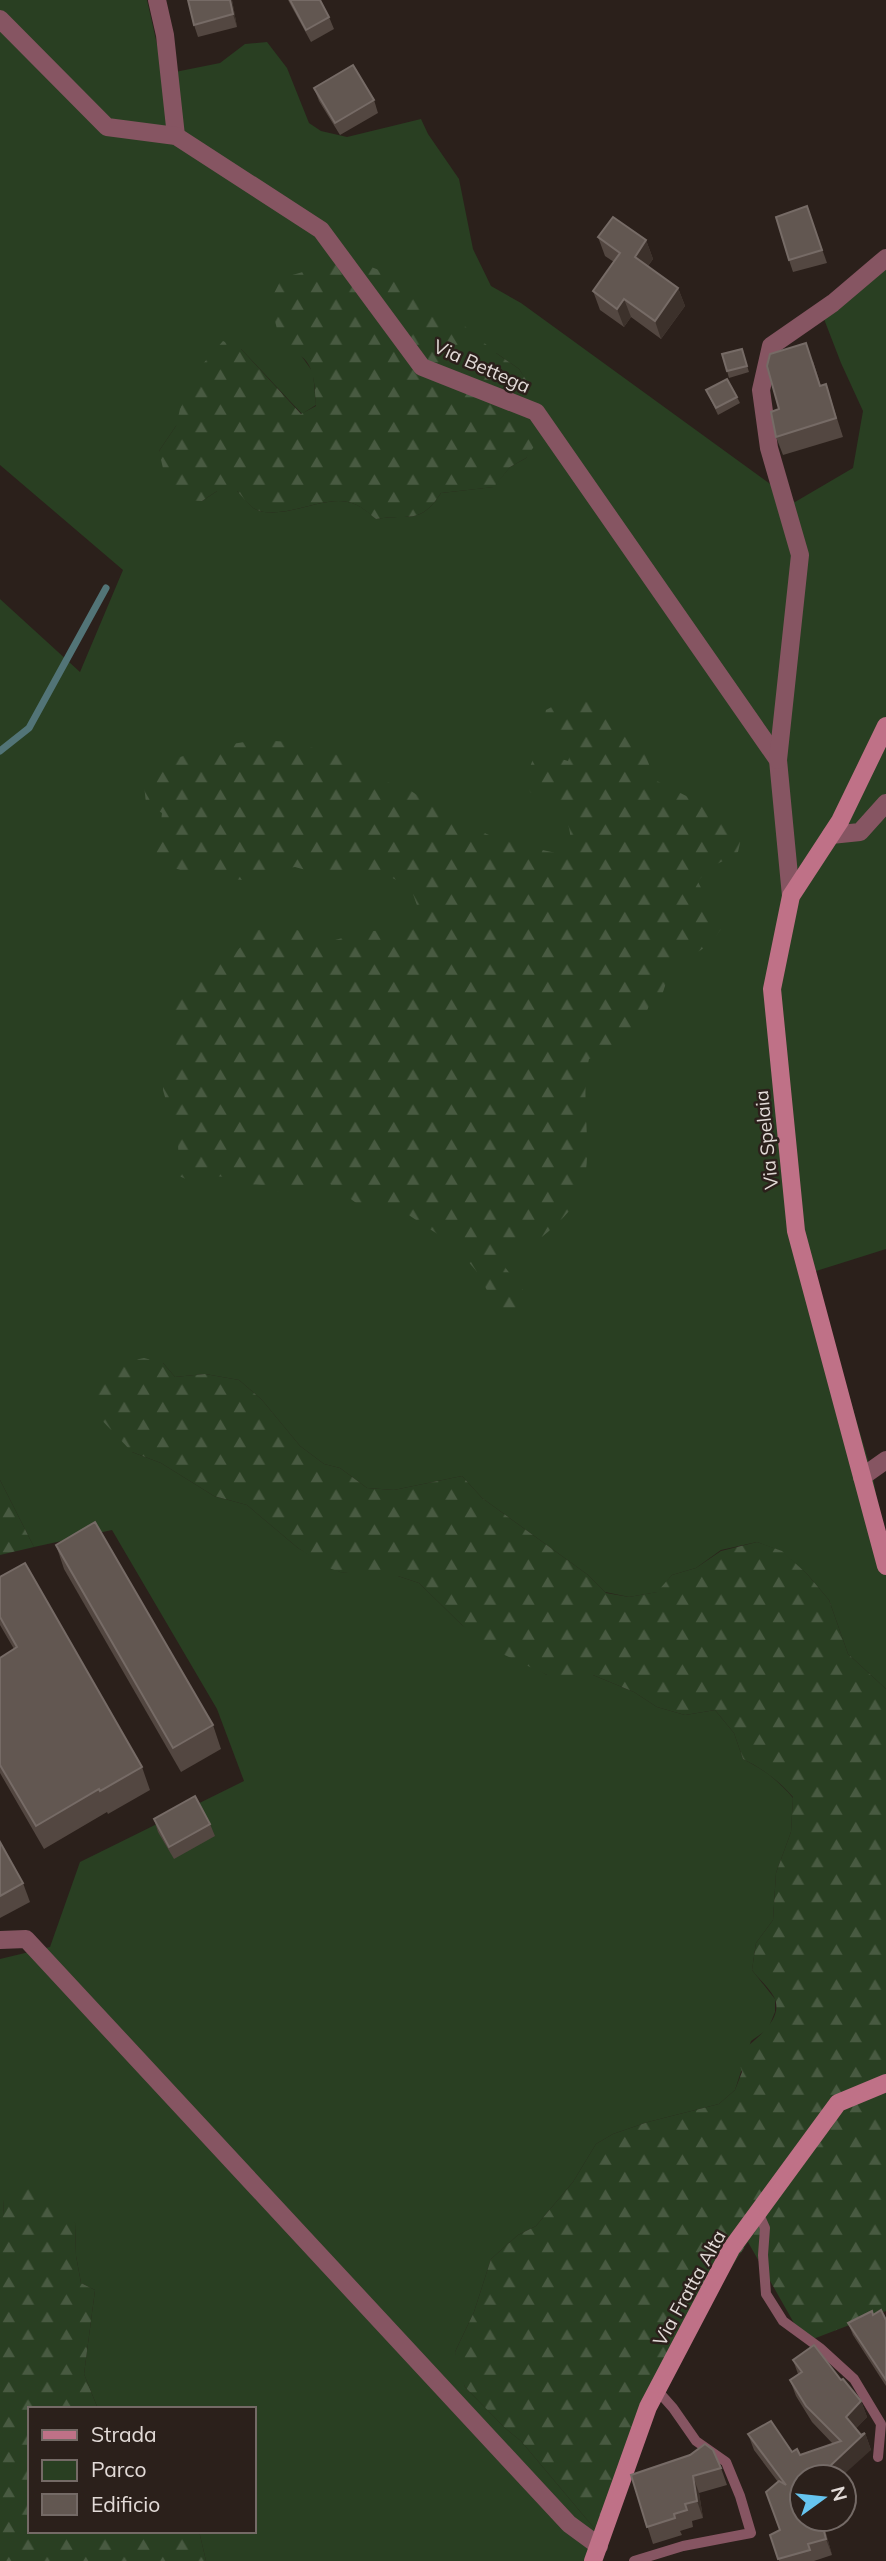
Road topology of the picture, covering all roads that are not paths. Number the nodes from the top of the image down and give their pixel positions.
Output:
1 (157, 0) edge
2 (0, 19) edge
3 (176, 136) junction
4 (886, 258) edge
5 (886, 726) edge
6 (778, 760) junction
7 (886, 803) edge
8 (831, 835) junction
9 (791, 896) junction
10 (886, 1460) edge
11 (862, 1477) junction
12 (886, 1566) edge
13 (0, 1941) edge
14 (886, 2083) edge
15 (758, 2212) junction
16 (657, 2390) junction
17 (878, 2457) dead end
18 (596, 2553) edge
19 (634, 2561) edge

1 - 3 street
2 - 3 street, Via Bettega
3 - 6 street, Via Bettega
4 - 6 street, Via Bettega
5 - 8 street, Via Spelaia
6 - 9 street, Via Bettega
7 - 8 street
8 - 9 street, Via Spelaia
9 - 11 street, Via Spelaia
10 - 11 street
11 - 12 street, Via Spelaia
13 - 18 street
14 - 15 street, Via Fratta Alta
15 - 16 street, Via Fratta Alta
15 - 17 lane
16 - 18 street, Via Fratta Alta
16 - 19 lane

